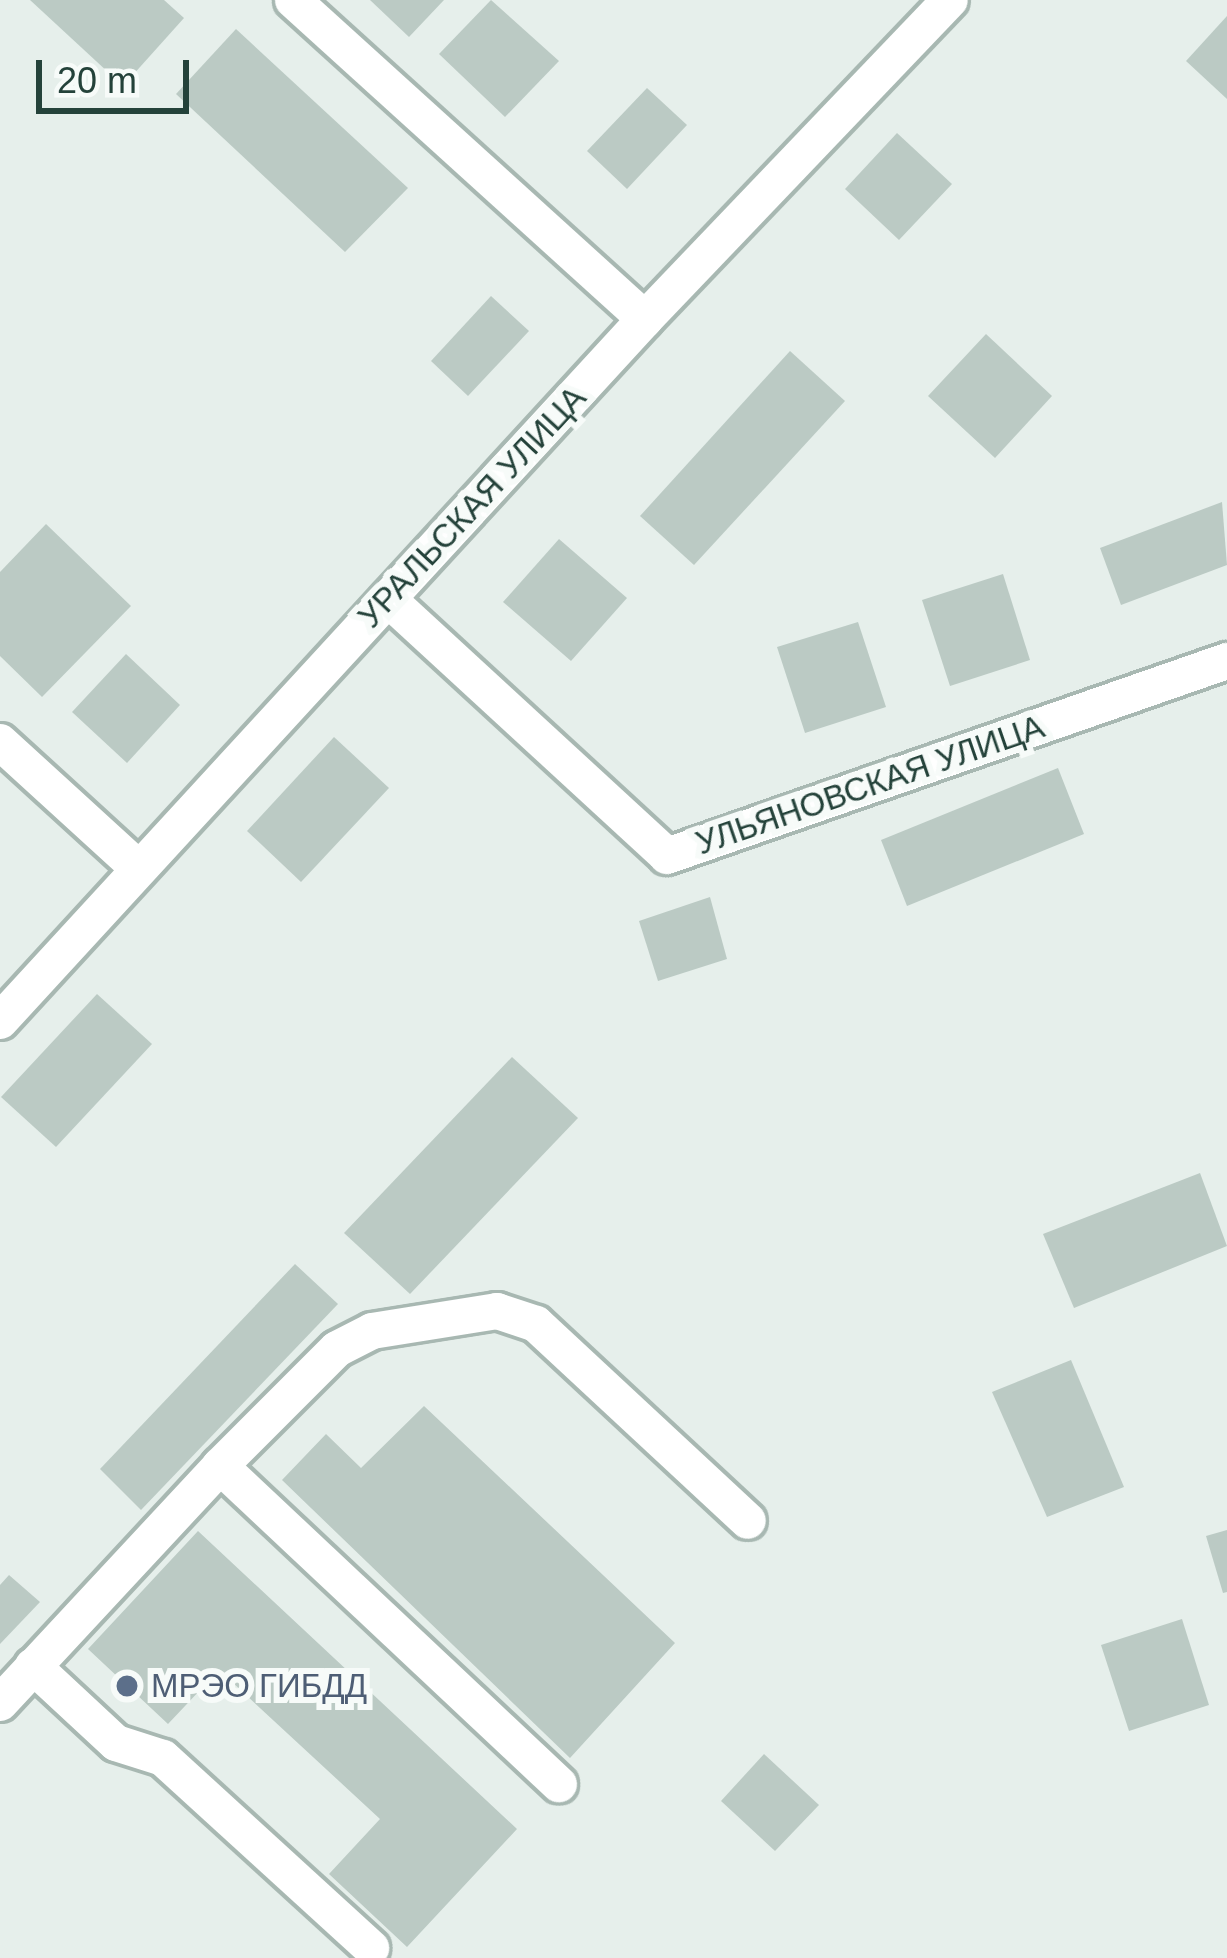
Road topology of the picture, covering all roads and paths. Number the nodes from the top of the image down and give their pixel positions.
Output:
1 (293, 0) edge
2 (950, 0) edge
3 (645, 319) junction
4 (388, 599) junction
5 (1227, 662) edge
6 (0, 742) edge
7 (136, 867) junction
8 (0, 1021) edge
9 (220, 1466) junction
10 (748, 1520) dead end
11 (33, 1666) junction
12 (0, 1702) edge
13 (559, 1784) dead end
14 (371, 1948) dead end

1 - 3 street
2 - 3 street, УРАЛЬСКАЯ УЛИЦА
3 - 4 street, УРАЛЬСКАЯ УЛИЦА
4 - 5 street, УЛЬЯНОВСКАЯ УЛИЦА
4 - 7 street, УРАЛЬСКАЯ УЛИЦА
6 - 7 street
7 - 8 street, УРАЛЬСКАЯ УЛИЦА
9 - 10 street
9 - 11 street
9 - 13 street
11 - 12 street
11 - 14 street

